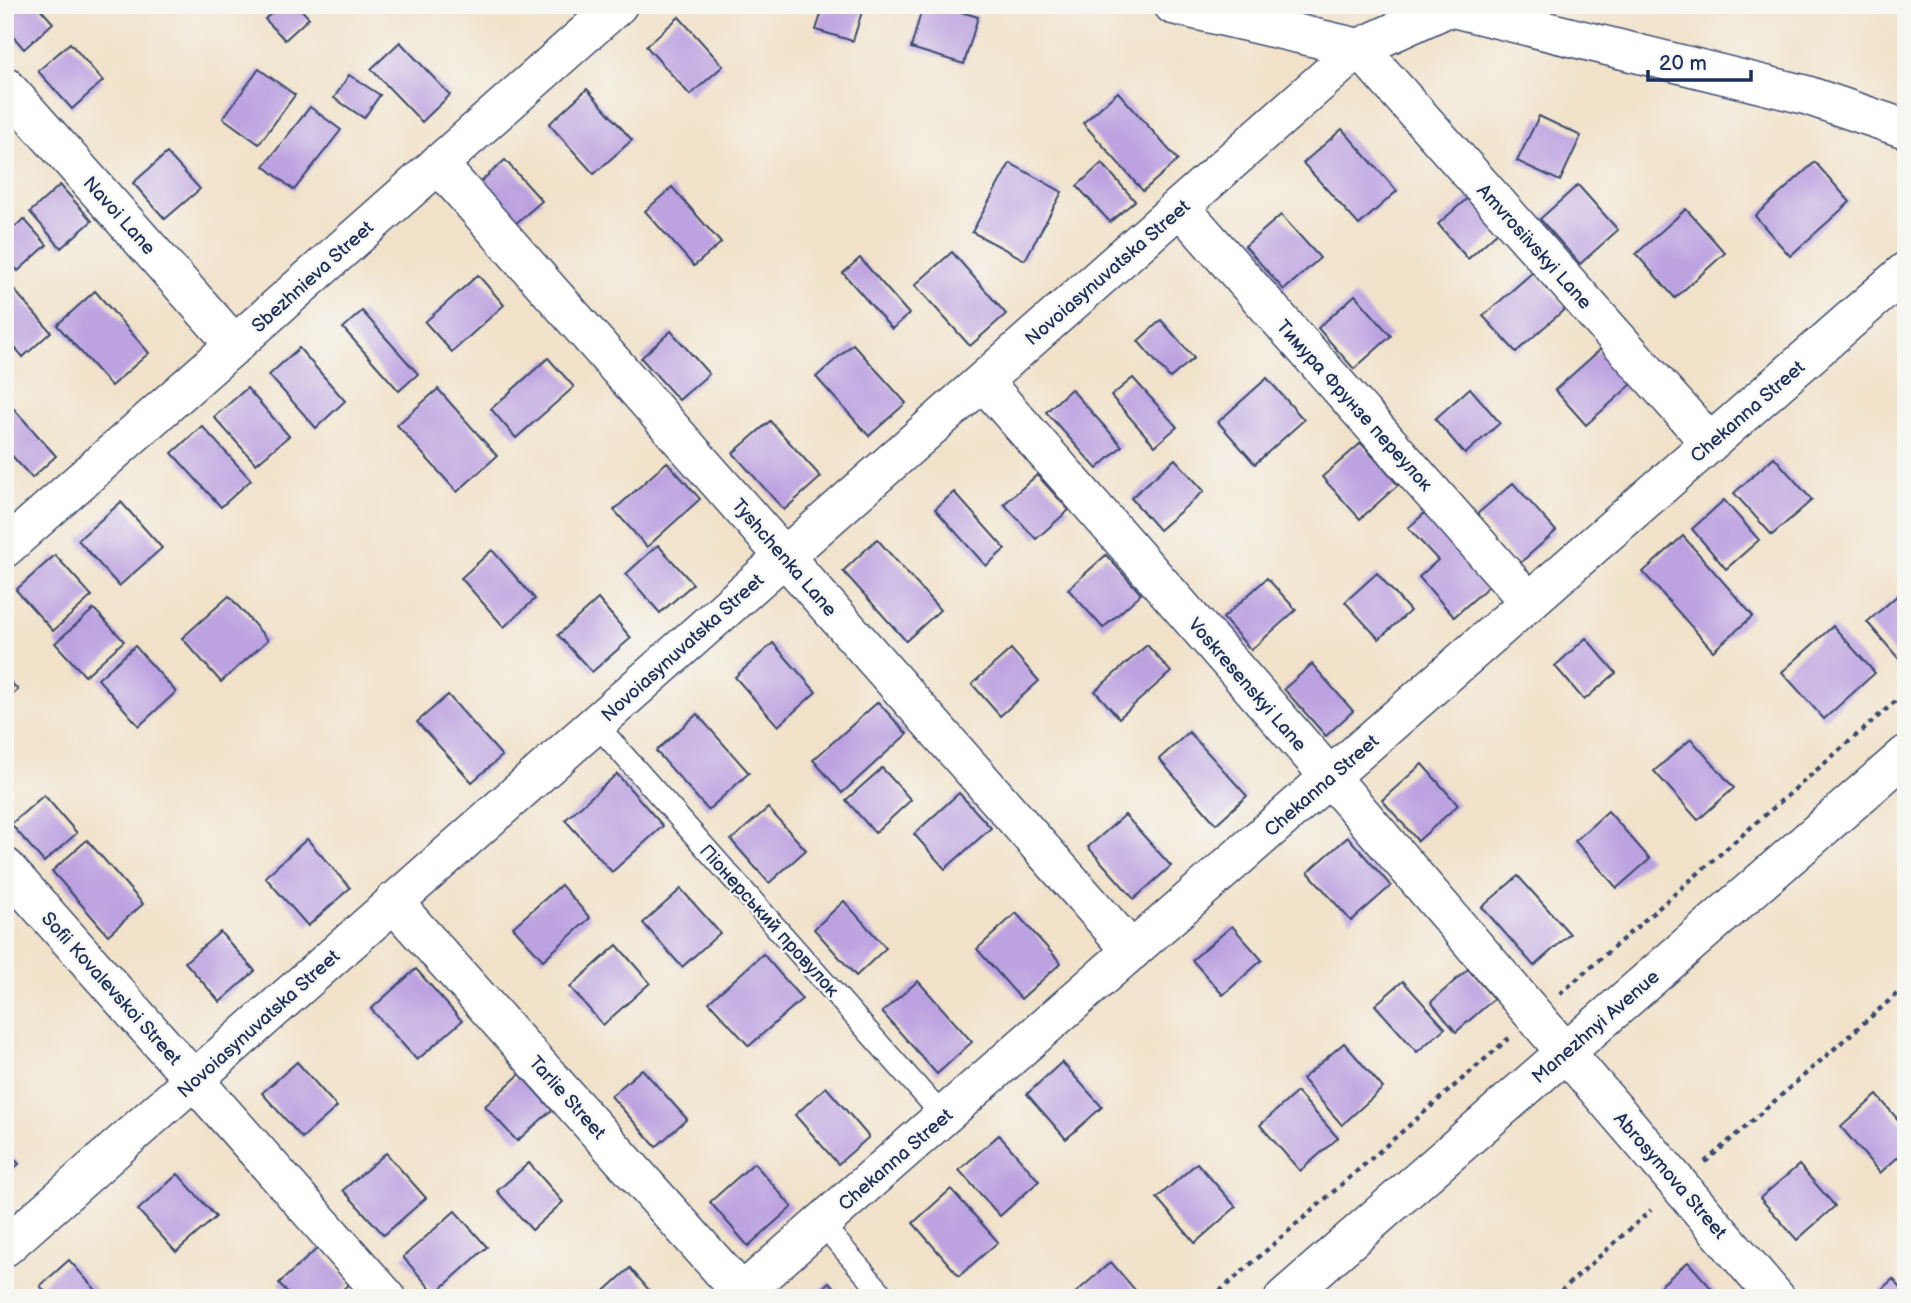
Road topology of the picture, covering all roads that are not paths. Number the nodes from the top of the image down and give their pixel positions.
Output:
1 (618, 5) edge
2 (1173, 5) edge
3 (1449, 6) edge
4 (1359, 48) junction
5 (5, 86) edge
6 (1906, 129) edge
7 (438, 164) junction
8 (1180, 207) junction
9 (1906, 271) edge
10 (235, 345) junction
11 (983, 382) junction
12 (1710, 443) junction
13 (5, 548) edge
14 (785, 556) junction
15 (1529, 602) junction
16 (596, 724) junction
17 (1906, 755) edge
18 (1330, 777) junction
19 (5, 867) edge
20 (393, 902) junction
21 (1132, 951) junction
22 (1565, 1052) junction
23 (194, 1080) junction
24 (943, 1116) junction
25 (821, 1223) junction
26 (5, 1247) edge
27 (739, 1295) edge
28 (387, 1298) edge
29 (886, 1298) edge
30 (1284, 1298) edge
31 (1776, 1298) edge

1 - 7 street, Sbezhnieva Street
2 - 4 street
3 - 4 street, Novoiasynuvatska Street
3 - 6 street
4 - 8 street, Novoiasynuvatska Street
4 - 12 street, Amvrosiivskyi Lane
5 - 10 street, Navoi Lane
7 - 10 street, Sbezhnieva Street
7 - 14 street, Tyshchenka Lane
8 - 11 street, Novoiasynuvatska Street
8 - 15 street, Тимура Фрунзе переулок
9 - 12 street, Chekanna Street
10 - 13 street, Sbezhnieva Street
11 - 14 street, Novoiasynuvatska Street
11 - 18 street, Voskresenskyi Lane
12 - 15 street, Chekanna Street
14 - 16 street, Novoiasynuvatska Street
14 - 21 street, Tyshchenka Lane
15 - 18 street, Chekanna Street
16 - 20 street, Novoiasynuvatska Street
16 - 24 lane, Пiонерський провулок
17 - 22 street, Manezhnyi Avenue
18 - 21 street, Chekanna Street
18 - 22 street, Voskresenskyi Lane
19 - 23 street, Sofii Kovalevskoi Street
20 - 23 street, Novoiasynuvatska Street
20 - 27 street, Tarlie Street
21 - 24 street, Chekanna Street
22 - 30 street, Manezhnyi Avenue
22 - 31 street, Abrosymova Street
23 - 26 street, Novoiasynuvatska Street
23 - 28 street, Sofii Kovalevskoi Street
24 - 25 street, Chekanna Street
25 - 27 street, Chekanna Street
25 - 29 lane

